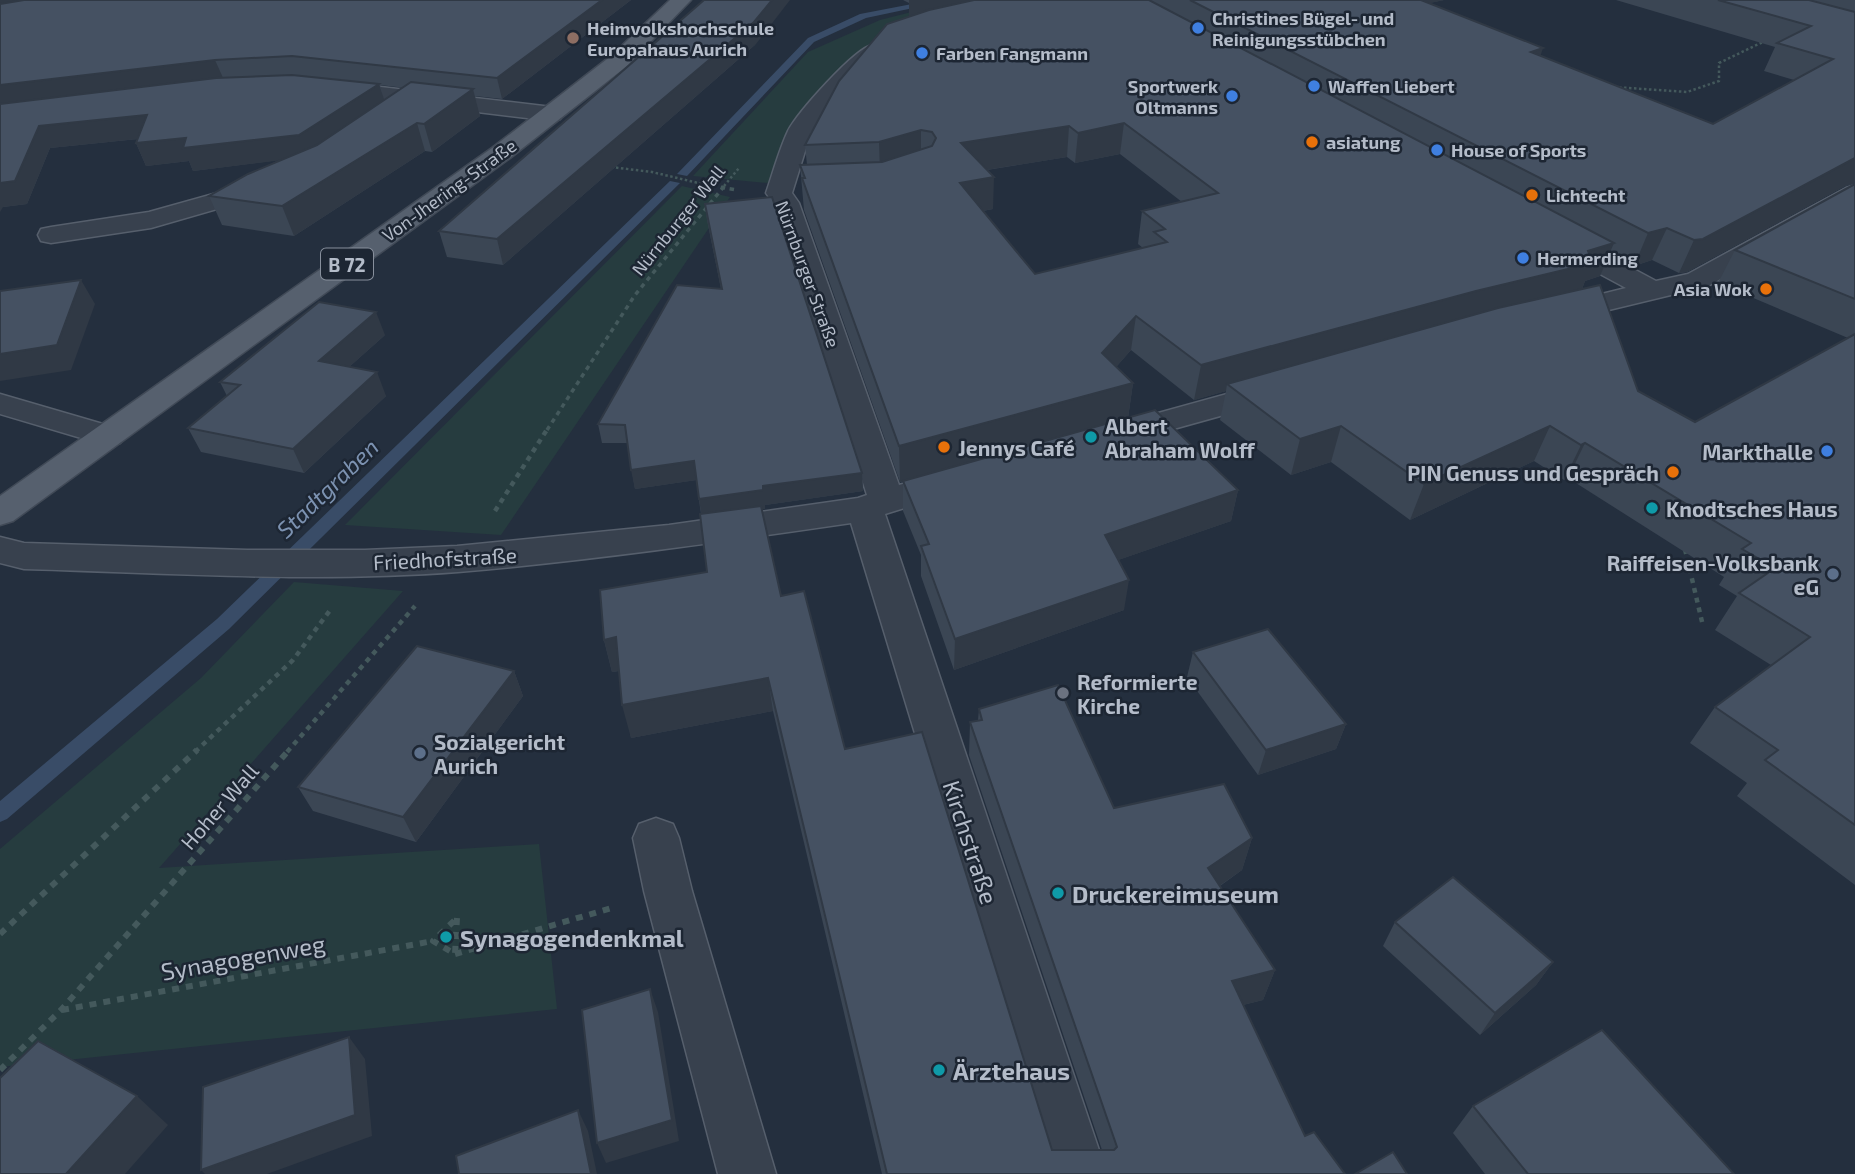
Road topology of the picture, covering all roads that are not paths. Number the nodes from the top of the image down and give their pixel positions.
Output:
1 (681, 0) edge
2 (889, 42) edge
3 (313, 87) edge
4 (416, 97) junction
5 (552, 114) junction
6 (385, 119) edge
7 (286, 180) edge
8 (807, 186) edge
9 (781, 187) junction
10 (1855, 193) edge
11 (1542, 232) edge
12 (51, 235) dead end
13 (1650, 290) junction
14 (1530, 320) edge
15 (1307, 381) edge
16 (0, 404) edge
17 (108, 436) junction
18 (1084, 444) edge
19 (978, 474) edge
20 (875, 505) junction
21 (0, 513) edge
22 (0, 550) edge
23 (656, 838) dead end
24 (747, 1174) edge
25 (1078, 1174) edge

1 - 5 main road, Von-Jhering-Straße / B 72
2 - 9 street, Nürnburger Straße
3 - 4 street
4 - 5 street
4 - 6 street
5 - 17 main road, Von-Jhering-Straße / B 72
7 - 12 street
8 - 9 street
9 - 20 street, Nürnburger Straße
10 - 13 street
11 - 13 street
13 - 14 street
15 - 18 street
16 - 17 street
17 - 21 main road, Von-Jhering-Straße / B 72
19 - 20 street, Friedhofstraße
20 - 22 street, Friedhofstraße
20 - 25 street, Kirchstraße
23 - 24 street

